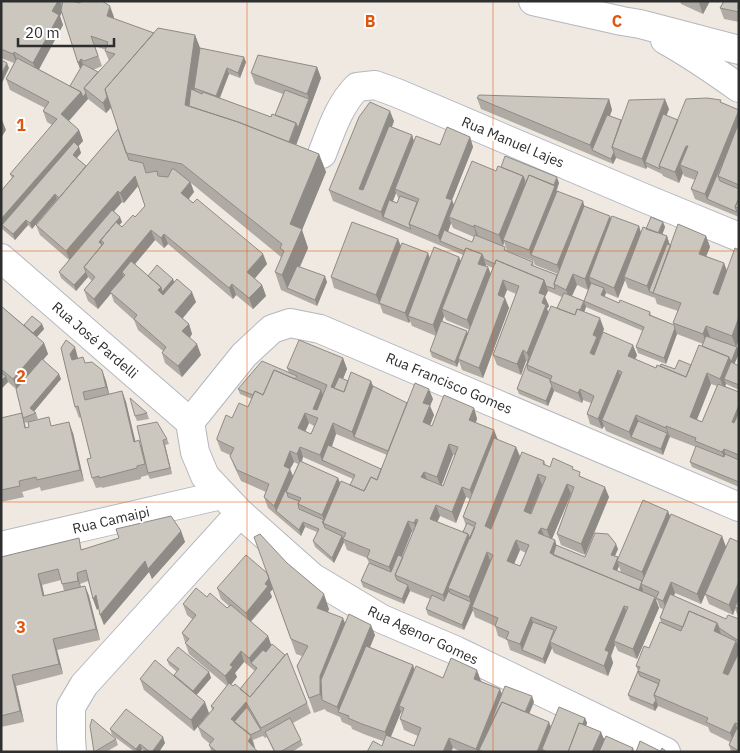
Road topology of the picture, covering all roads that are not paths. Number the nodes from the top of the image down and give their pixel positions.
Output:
1 (534, 1) edge
2 (615, 1) edge
3 (640, 24) junction
4 (739, 50) edge
5 (739, 88) edge
6 (322, 154) dead end
7 (739, 237) edge
8 (1, 258) edge
9 (190, 422) junction
10 (231, 504) junction
11 (739, 507) edge
12 (1, 546) edge
13 (72, 752) edge
14 (666, 752) edge

1 - 3 street
2 - 3 street
3 - 4 street
3 - 5 street
6 - 7 street, Rua Manuel Lajes
8 - 9 street, Rua José Pardelli
9 - 10 street, Rua Agenor Gomes
9 - 11 street, Rua Francisco Gomes
10 - 12 street, Rua Camaipi
10 - 13 street
10 - 14 street, Rua Agenor Gomes

